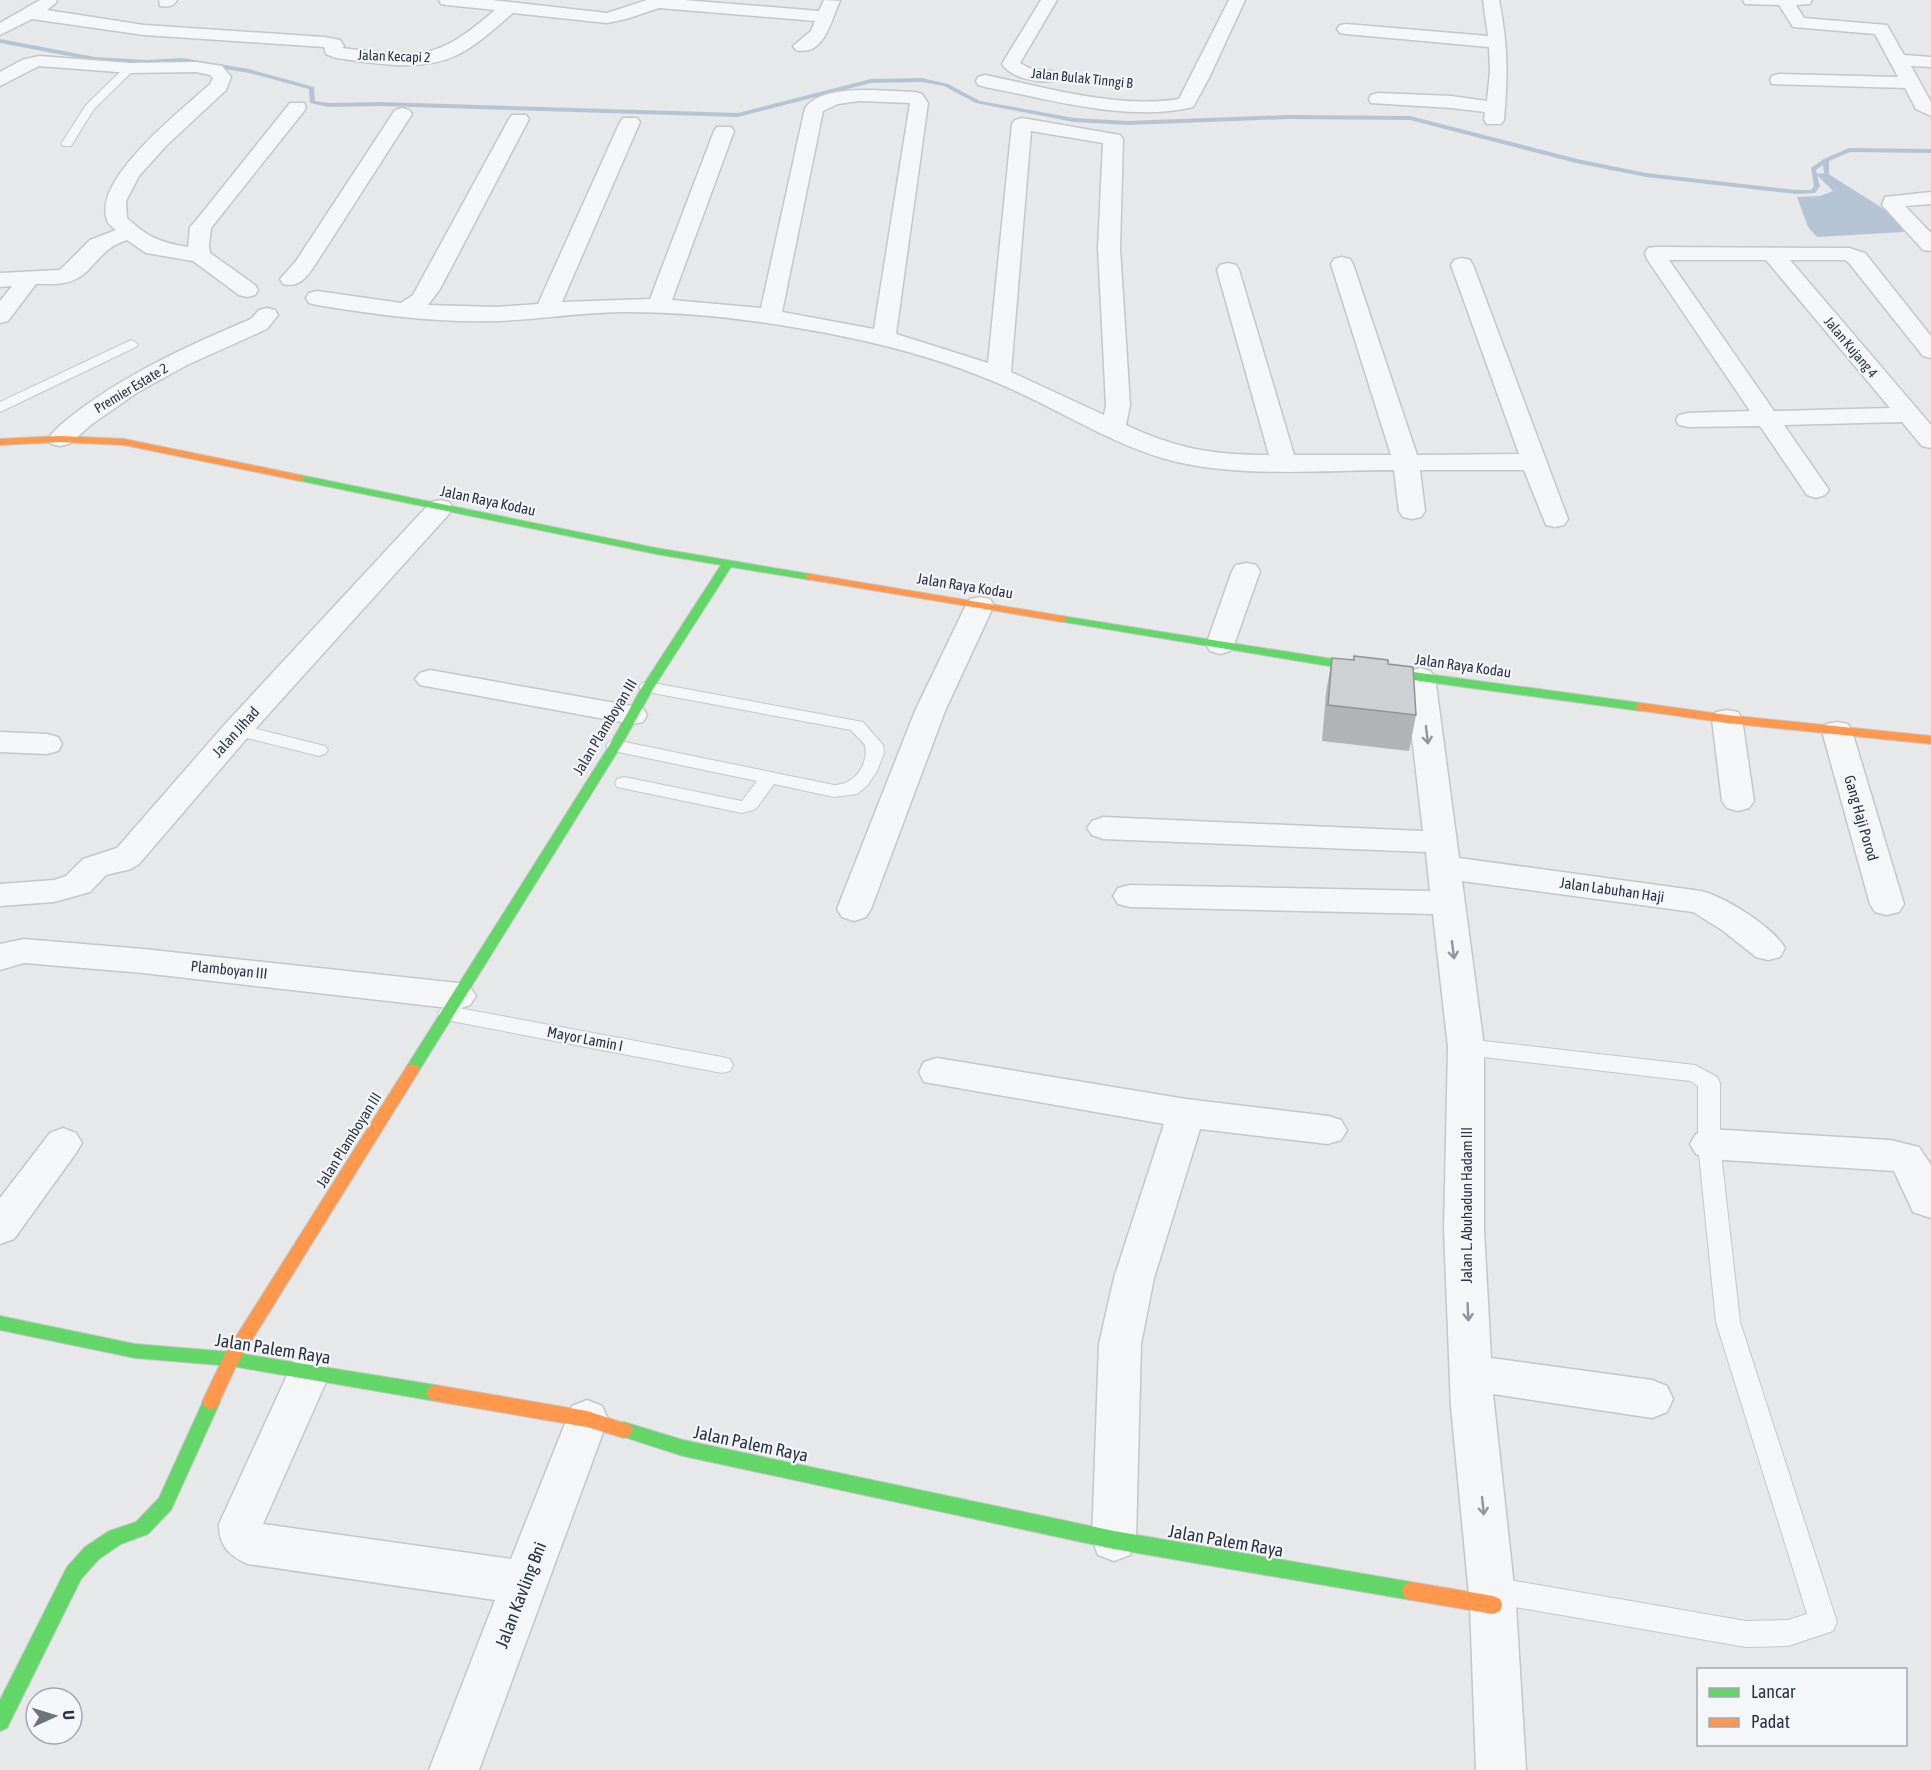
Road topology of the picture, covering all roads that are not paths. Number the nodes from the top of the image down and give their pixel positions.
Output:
1 (53, 0) edge
2 (447, 0) edge
3 (833, 0) edge
4 (1049, 0) edge
5 (1237, 0) edge
6 (1491, 0) edge
7 (1751, 0) edge
8 (1804, 1) edge
9 (1785, 2) junction
10 (509, 8) junction
11 (29, 13) junction
12 (823, 17) junction
13 (1346, 29) dead end
14 (0, 30) edge
15 (1498, 42) junction
16 (802, 46) dead end
17 (1897, 60) junction
18 (1931, 63) edge
19 (130, 68) junction
20 (1070, 78) dead end
21 (0, 80) edge
22 (1779, 80) dead end
23 (985, 81) dead end
24 (1909, 83) junction
25 (1174, 87) dead end
26 (1196, 88) junction
27 (1378, 99) dead end
28 (297, 107) dead end
29 (1931, 110) edge
30 (402, 114) dead end
31 (519, 119) dead end
32 (630, 122) dead end
33 (724, 131) dead end
34 (67, 144) dead end
35 (1931, 198) edge
36 (131, 233) junction
37 (1931, 245) edge
38 (1772, 253) junction
39 (200, 256) junction
40 (1342, 264) dead end
41 (1462, 265) dead end
42 (1228, 270) dead end
43 (30, 278) junction
44 (0, 280) edge
45 (277, 298) junction
46 (658, 306) junction
47 (547, 310) junction
48 (404, 311) junction
49 (0, 316) edge
50 (770, 317) junction
51 (884, 338) junction
52 (131, 344) dead end
53 (1931, 351) edge
54 (999, 375) junction
55 (0, 408) edge
56 (1908, 415) junction
57 (1767, 418) junction
58 (1688, 420) dead end
59 (1113, 427) junction
60 (1929, 437) edge
61 (60, 439) junction
62 (0, 442) edge
63 (1406, 461) junction
64 (1534, 462) junction
65 (1284, 463) junction
66 (1816, 490) dead end
67 (440, 508) junction
68 (1412, 511) dead end
69 (1555, 519) dead end
70 (728, 563) junction
71 (1246, 571) dead end
72 (980, 605) junction
73 (1220, 645) junction
74 (1420, 677) junction
75 (430, 679) dead end
76 (648, 687) junction
77 (632, 715) junction
78 (1727, 719) junction
79 (237, 729) junction
80 (1837, 731) junction
81 (1931, 740) edge
82 (0, 742) edge
83 (47, 744) dead end
84 (615, 746) junction
85 (319, 750) dead end
86 (768, 779) junction
87 (624, 783) dead end
88 (1738, 801) dead end
89 (1103, 828) dead end
90 (1443, 871) junction
91 (0, 895) edge
92 (1130, 896) dead end
93 (1887, 904) dead end
94 (854, 909) dead end
95 (1768, 948) dead end
96 (0, 958) edge
97 (453, 1005) junction
98 (1466, 1047) junction
99 (722, 1065) dead end
100 (937, 1072) dead end
101 (1186, 1113) junction
102 (1328, 1130) dead end
103 (63, 1143) dead end
104 (1708, 1144) junction
105 (1931, 1202) edge
106 (0, 1228) edge
107 (0, 1323) edge
108 (231, 1359) junction
109 (309, 1373) junction
110 (1471, 1374) junction
111 (1652, 1399) dead end
112 (587, 1419) junction
113 (1114, 1540) junction
114 (525, 1583) junction
115 (1493, 1597) junction
116 (0, 1721) edge
117 (454, 1770) edge
118 (1500, 1770) edge

1 - 11 street
2 - 10 street
3 - 12 street
4 - 20 street, Jalan Bulak Tinngi B
5 - 26 street
6 - 15 street
7 - 9 street
8 - 9 street
9 - 17 street
10 - 11 street, Jalan Kecapi 2
10 - 12 street
11 - 14 street
12 - 16 street
13 - 15 street
15 - 27 street
17 - 18 street
17 - 24 street
19 - 21 street
19 - 34 lane
19 - 36 street
22 - 24 street
23 - 26 street
24 - 29 street
25 - 26 street
28 - 39 street
30 - 45 street, Premier Estate 2
31 - 48 street
32 - 47 street
33 - 46 street
35 - 37 street
36 - 39 street
36 - 43 street
38 - 53 street
38 - 56 street, Jalan Kujang 4
38 - 57 street
39 - 45 street
40 - 63 street
41 - 64 street
42 - 65 street
43 - 44 street
43 - 49 street
45 - 48 street
45 - 61 street, Premier Estate 2
46 - 47 street
46 - 50 street
47 - 48 street
50 - 51 street
50 - 51 street
51 - 54 street
52 - 55 lane
54 - 59 street
54 - 59 street
56 - 57 street
56 - 60 street, Jalan Kujang 4
57 - 58 street
57 - 66 street
59 - 65 street
61 - 62 street, Jalan Raya Kodau
61 - 67 street, Jalan Raya Kodau
63 - 64 street
63 - 65 street
63 - 68 street
64 - 69 street
67 - 70 street, Jalan Raya Kodau
67 - 79 street, Jalan Jihad
70 - 72 street, Jalan Raya Kodau
70 - 76 street, Jalan Plamboyan III
71 - 73 street
72 - 73 street, Jalan Raya Kodau
72 - 94 street
73 - 74 street, Jalan Raya Kodau
74 - 78 street, Jalan Raya Kodau
74 -> 90 street, Jalan L. Abuhadun Hadam III
75 - 77 street
76 - 77 street, Jalan Plamboyan III
76 - 86 lane
77 - 84 street, Jalan Plamboyan III
78 - 80 street, Jalan Raya Kodau
78 - 88 street
79 - 85 lane
79 - 91 street, Jalan Jihad
80 - 81 street, Jalan Raya Kodau
80 - 93 street, Gang Haji Porod
82 - 83 street
84 - 86 lane
84 - 97 street, Jalan Plamboyan III
86 - 87 lane
89 - 90 street
90 - 92 street
90 - 95 street, Jalan Labuhan Haji
90 -> 98 street, Jalan L. Abuhadun Hadam III
96 - 97 street, Plamboyan III
97 - 99 lane, Mayor Lamin I
97 - 108 street, Jalan Plamboyan III
98 - 104 lane
98 -> 110 street, Jalan L. Abuhadun Hadam III
100 - 101 street
101 - 102 street
101 - 113 street
103 - 106 street
104 - 105 street
104 - 115 lane
107 - 108 street, Jalan Palem Raya
108 - 109 street, Jalan Palem Raya
108 - 116 street, Jalan Plamboyan III
109 - 112 street, Jalan Palem Raya
109 - 114 street
110 - 111 street
110 -> 115 street, Jalan L. Abuhadun Hadam III
112 - 113 street, Jalan Palem Raya
112 - 114 street, Jalan Kavling Bni
113 - 115 street, Jalan Palem Raya
114 - 117 street, Jalan Kavling Bni
115 - 118 street, Jalan L. Abuhadun Hadam III

